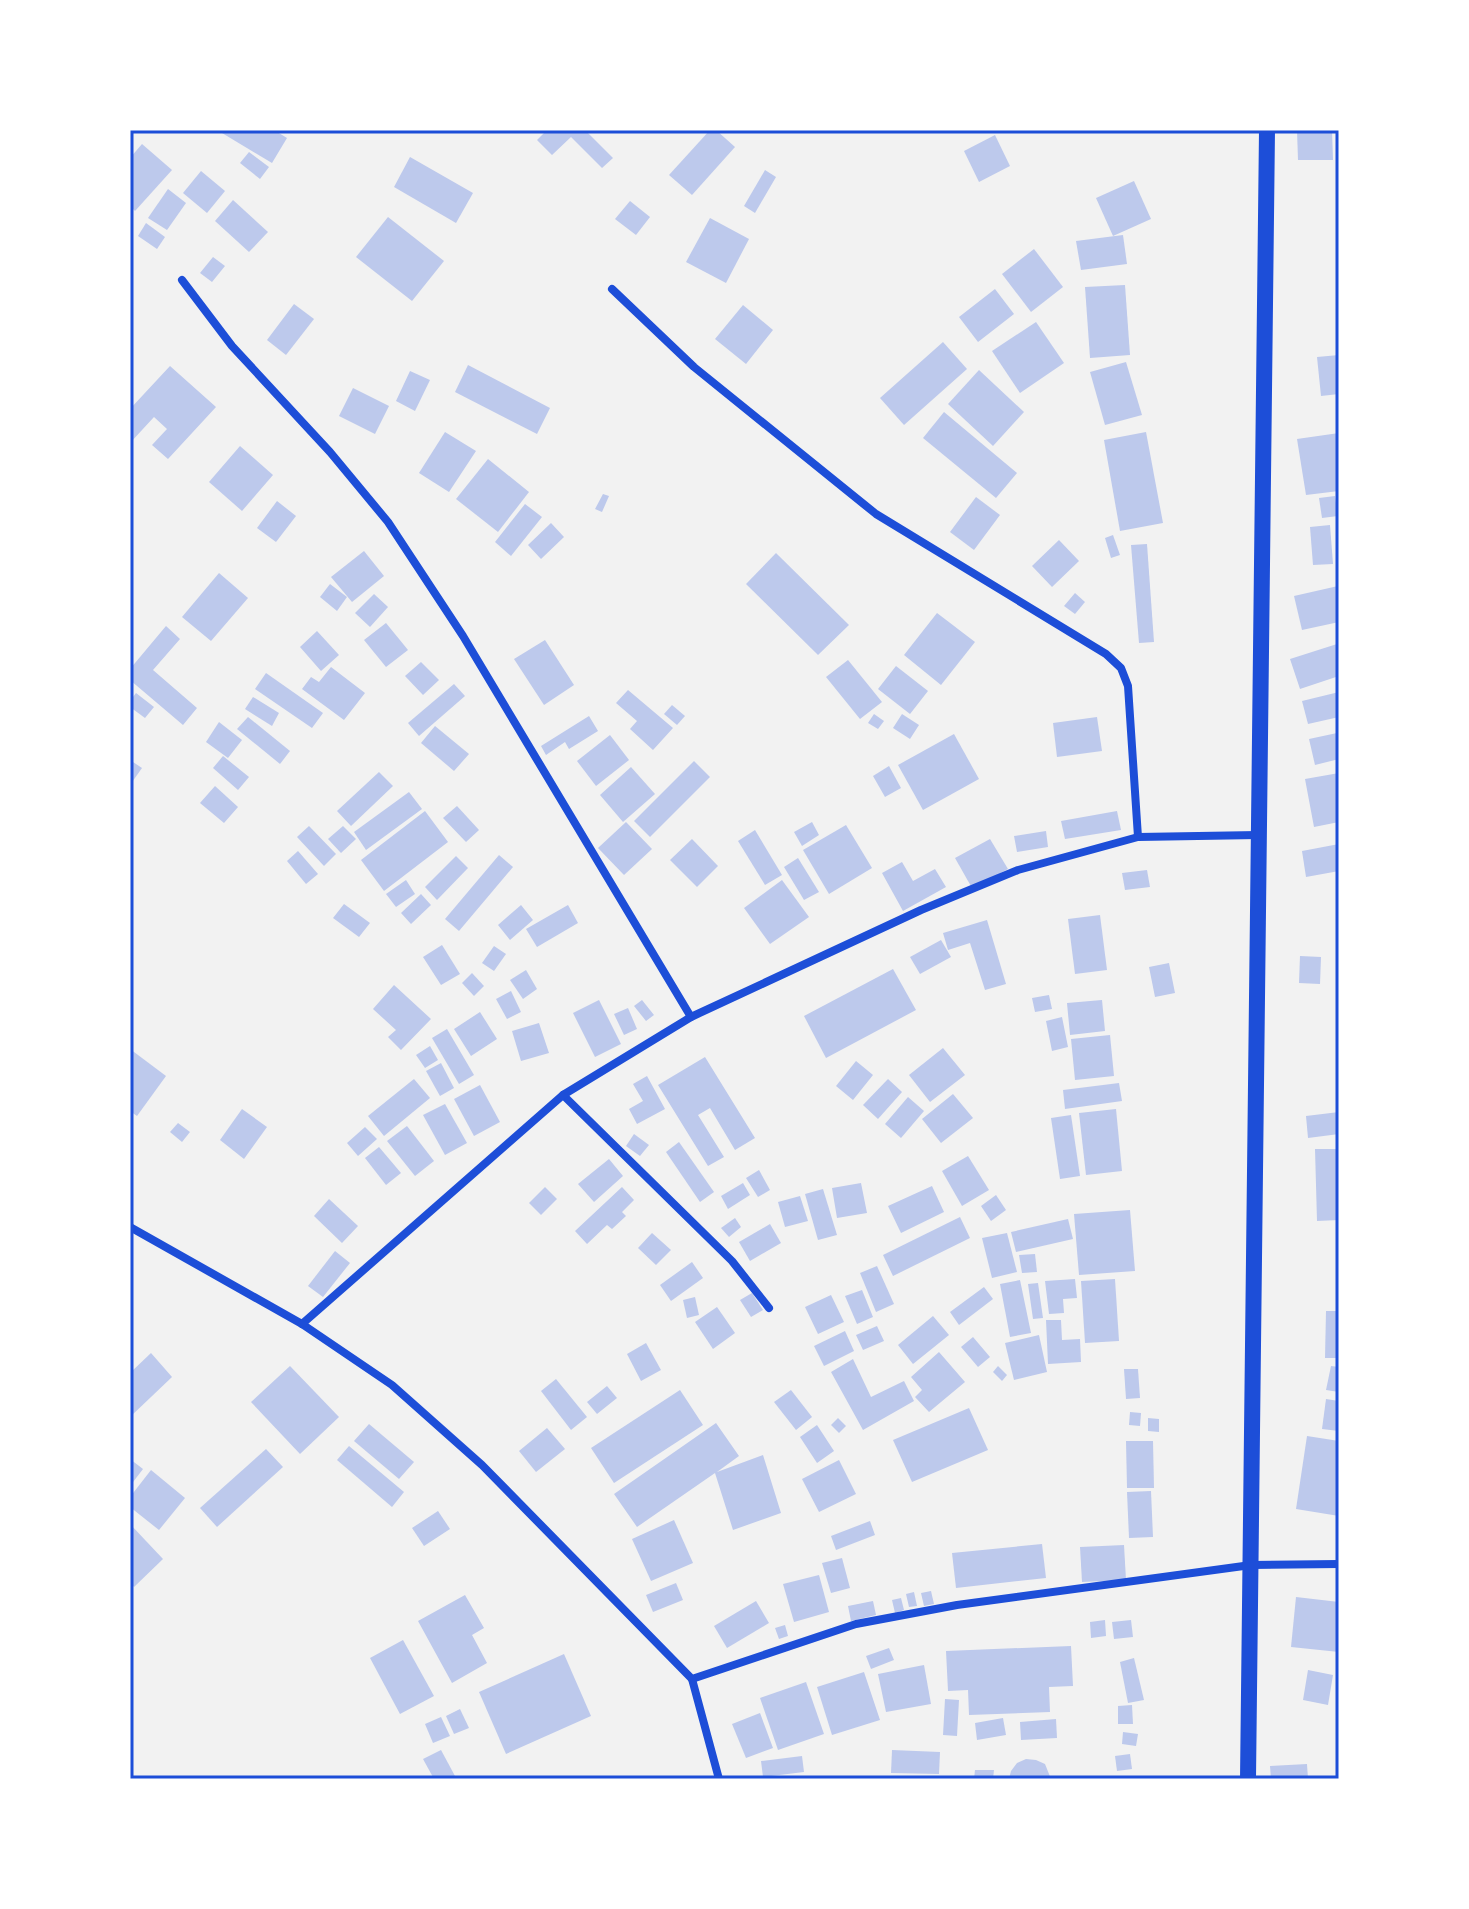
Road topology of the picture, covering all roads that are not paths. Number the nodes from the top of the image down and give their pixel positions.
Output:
1 (1267, 130) edge
2 (182, 280) dead end
3 (612, 289) dead end
4 (1259, 835) junction
5 (1138, 837) junction
6 (691, 1017) junction
7 (563, 1095) junction
8 (130, 1227) edge
9 (769, 1308) dead end
10 (302, 1324) junction
11 (1339, 1564) edge
12 (1251, 1565) junction
13 (692, 1679) junction
14 (719, 1779) edge
15 (1248, 1779) edge

1 - 4 main road
2 - 6 street
3 - 5 street
4 - 5 street
4 - 12 main road
5 - 6 street
6 - 7 street
7 - 9 street
7 - 10 street
8 - 10 street
10 - 13 street
11 - 12 street
12 - 13 street
12 - 15 main road
13 - 14 street

